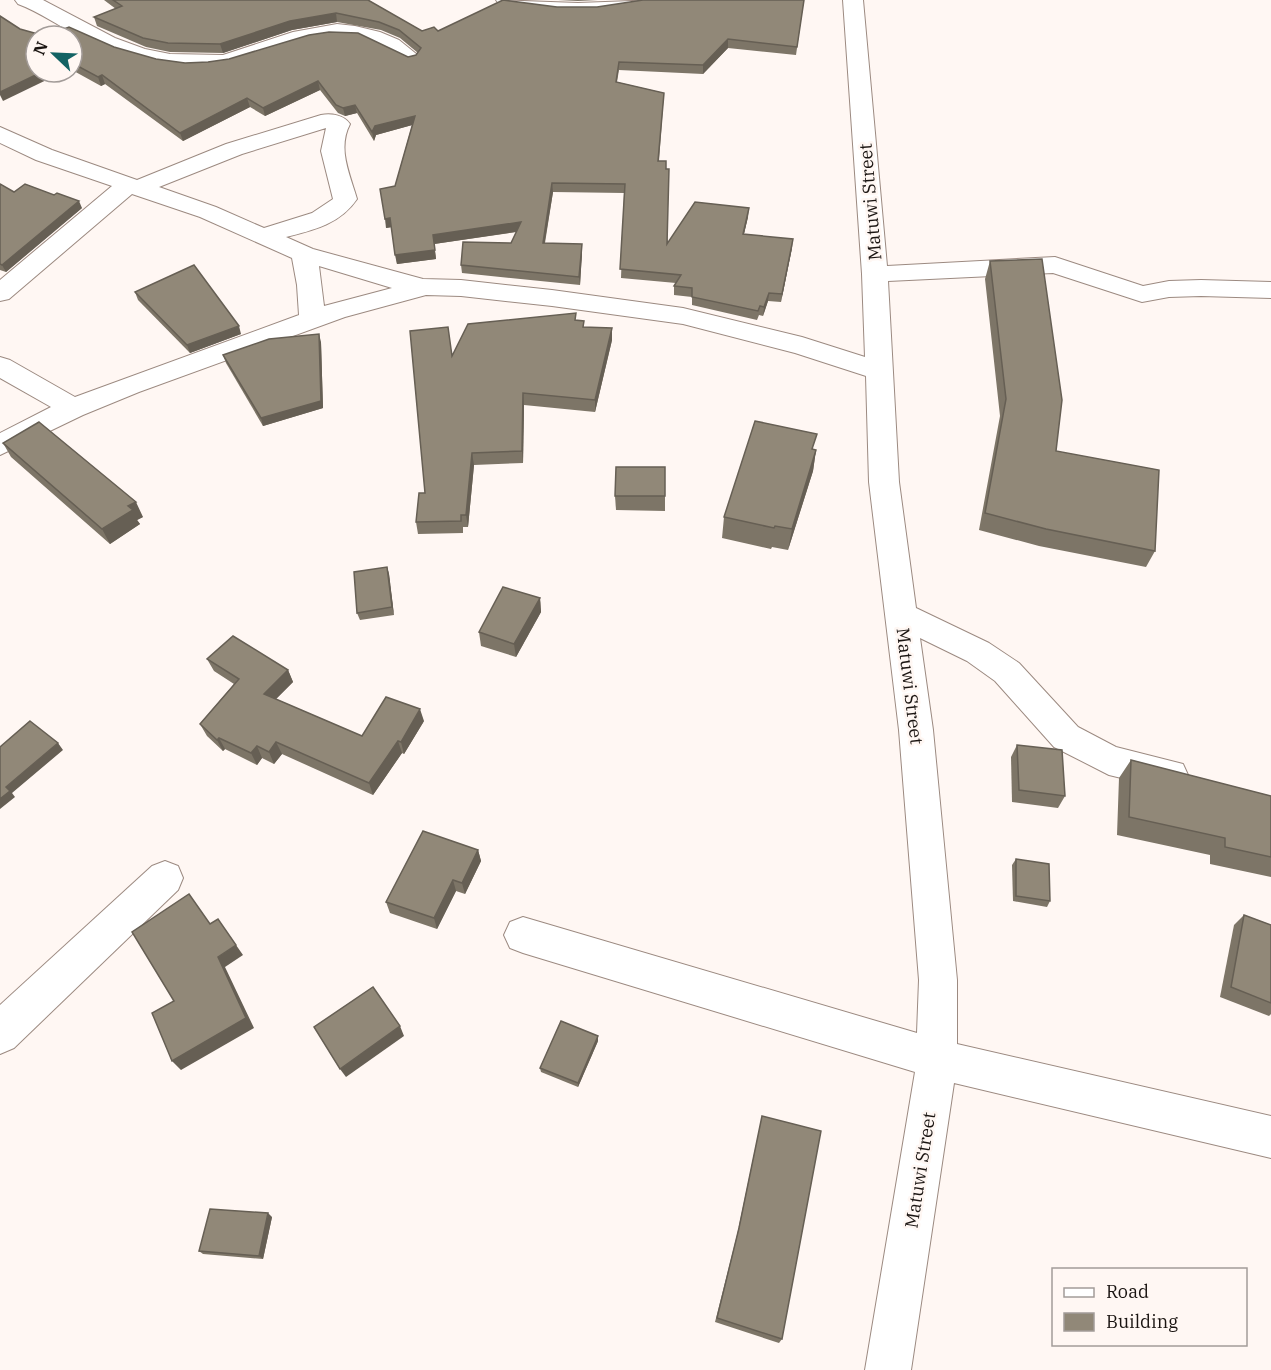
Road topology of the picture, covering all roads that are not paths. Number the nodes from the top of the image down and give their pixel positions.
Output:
1 (25, 0) edge
2 (506, 0) edge
3 (649, 0) edge
4 (853, 0) edge
5 (410, 57) edge
6 (0, 134) edge
7 (132, 187) junction
8 (264, 235) junction
9 (304, 254) junction
10 (875, 274) junction
11 (423, 287) junction
12 (1271, 290) edge
13 (0, 293) edge
14 (312, 319) junction
15 (0, 366) edge
16 (878, 370) junction
17 (73, 408) junction
18 (0, 445) edge
19 (902, 615) junction
20 (1199, 782) edge
21 (165, 878) dead end
22 (523, 934) dead end
23 (0, 1034) edge
24 (937, 1059) junction
25 (1271, 1137) edge
26 (888, 1370) edge

1 - 5 street
2 - 3 street
4 - 10 street, Matuwi Street
6 - 7 street
7 - 8 street
7 - 8 street
7 - 13 street
8 - 9 street
9 - 11 street
9 - 14 street
10 - 12 street
10 - 16 street, Matuwi Street
11 - 14 street
11 - 16 street
14 - 17 street
15 - 17 street
16 - 19 street, Matuwi Street
17 - 18 street
19 - 20 street
19 - 24 street, Matuwi Street
21 - 23 street
22 - 24 street
24 - 25 street
24 - 26 street, Matuwi Street

